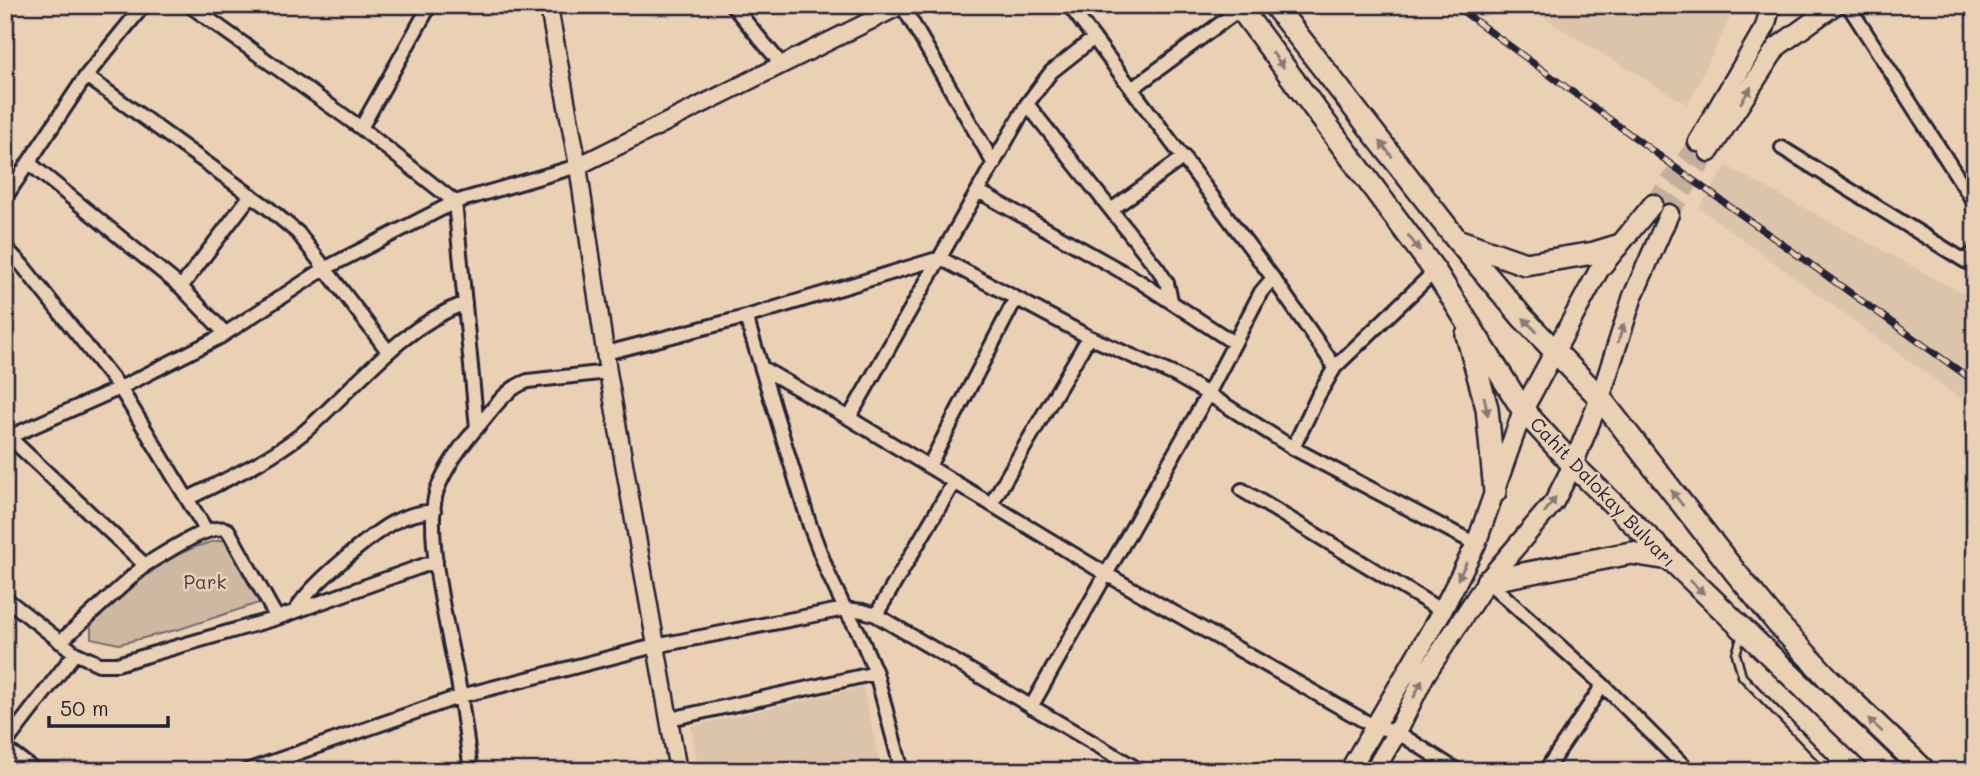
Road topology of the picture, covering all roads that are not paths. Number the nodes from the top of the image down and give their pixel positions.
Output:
1 (144, 5) edge
2 (189, 5) edge
3 (430, 5) edge
4 (732, 5) edge
5 (902, 5) edge
6 (1069, 5) edge
7 (1274, 5) edge
8 (1771, 5) edge
9 (1835, 5) edge
10 (1848, 5) edge
11 (1239, 7) edge
12 (549, 10) edge
13 (879, 10) edge
14 (1094, 38) junction
15 (782, 65) junction
16 (86, 76) junction
17 (1133, 88) junction
18 (1027, 104) junction
19 (361, 128) junction
20 (1782, 148) dead end
21 (1184, 157) junction
22 (29, 163) junction
23 (994, 164) junction
24 (578, 166) junction
25 (978, 191) junction
26 (251, 195) junction
27 (5, 198) edge
28 (455, 202) junction
29 (1653, 204) tunnel mouth
30 (1975, 204) edge
31 (1111, 210) junction
32 (1669, 214) tunnel mouth
33 (1457, 240) junction
34 (1617, 246) junction
35 (5, 247) edge
36 (1975, 251) edge
37 (940, 258) junction
38 (324, 269) junction
39 (1435, 271) junction
40 (1273, 278) junction
41 (181, 288) junction
42 (1016, 298) junction
43 (1171, 300) junction
44 (465, 303) junction
45 (1462, 316) junction
46 (746, 317) junction
47 (225, 333) junction
48 (1089, 337) junction
49 (1234, 343) junction
50 (1556, 351) junction
51 (388, 352) junction
52 (606, 353) junction
53 (1335, 367) junction
54 (762, 368) junction
55 (608, 372) junction
56 (120, 388) junction
57 (1208, 394) junction
58 (1600, 398) junction
59 (1523, 410) junction
60 (849, 418) junction
61 (477, 428) junction
62 (7, 438) edge
63 (1293, 448) junction
64 (1573, 465) junction
65 (929, 466) junction
66 (954, 482) junction
67 (1242, 490) dead end
68 (1495, 492) junction
69 (187, 499) junction
70 (991, 504) junction
71 (434, 511) junction
72 (206, 530) junction
73 (1476, 544) junction
74 (1669, 559) junction
75 (436, 561) junction
76 (145, 565) junction
77 (1106, 574) junction
78 (1487, 581) junction
79 (5, 598) edge
80 (845, 609) junction
81 (296, 611) junction
82 (1442, 611) junction
83 (876, 615) junction
84 (277, 618) junction
85 (1744, 631) junction
86 (60, 642) junction
87 (655, 646) junction
88 (75, 653) junction
89 (876, 673) junction
90 (1603, 685) junction
91 (461, 696) junction
92 (1031, 707) junction
93 (670, 719) junction
94 (1375, 727) junction
95 (1397, 732) junction
96 (5, 746) edge
97 (253, 770) edge
98 (36, 771) edge
99 (471, 771) edge
100 (678, 771) edge
101 (902, 771) edge
102 (1141, 771) edge
103 (1349, 771) edge
104 (1374, 771) edge
105 (1458, 771) edge
106 (1545, 771) edge
107 (1689, 771) edge
108 (1834, 771) edge
109 (1889, 771) edge
110 (1925, 771) edge

1 - 16 street
2 - 19 street
3 - 19 street
4 - 15 street
5 - 13 street
5 - 23 street
6 - 14 street
33 -> 7 main road
8 -> 9 main road
10 - 30 street
11 - 17 street
11 -> 39 main road, Cahit Dalokay Bulvarı
12 - 24 street
13 - 15 street
14 - 17 street
14 - 18 street
15 - 24 street
16 - 22 street
16 - 26 street
17 - 21 street
18 - 23 street
18 - 31 street
19 - 28 street
20 - 36 street
21 - 31 street
21 - 40 street
22 - 27 street
22 - 41 street
23 - 25 street
24 - 28 street
24 - 52 street
25 - 37 street
25 - 43 street
26 - 38 street
26 - 41 street
28 - 38 street
28 - 44 street
29 - 34 main road
31 - 43 street
58 -> 32 main road
33 - 34 main road
50 -> 33 main road
34 - 50 main road
35 - 56 street
37 - 42 street
37 - 46 street
37 - 60 street
38 - 47 street
38 - 51 street
39 - 45 main road, Cahit Dalokay Bulvarı
39 - 53 street
40 - 49 street
40 - 53 street
41 - 47 street
42 - 48 street
42 - 65 street
43 - 49 street
44 - 51 street
44 - 61 street
45 - 59 main road, Cahit Dalokay Bulvarı
45 -> 68 main road
46 - 52 street
46 - 54 street
47 - 56 street
48 - 57 street
48 - 70 street
49 - 57 street
50 - 58 main road
50 - 59 main road
51 - 69 street
52 - 55 street
53 - 63 street
54 - 60 street
54 - 80 street
55 - 61 street
55 - 87 street
56 - 62 street
56 - 69 street
57 - 63 street
57 - 77 street
58 - 64 main road
110 -> 58 main road
59 - 64 main road, Cahit Dalokay Bulvarı
59 - 68 main road
60 - 65 street
61 - 71 street
62 - 76 street
63 - 73 street
64 - 74 main road, Cahit Dalokay Bulvarı
78 -> 64 main road
65 - 66 street
66 - 70 street
66 - 83 street
67 - 82 street
68 - 73 main road
69 - 72 street
70 - 77 street
71 - 75 street
71 - 81 street
72 - 76 street
72 - 84 street
73 -> 82 main road
74 - 78 main road
74 -> 85 main road, Cahit Dalokay Bulvarı
75 - 81 street
75 - 91 street
76 - 86 street
77 - 92 street
77 - 94 street
78 - 90 street
95 -> 78 main road
79 - 86 street
80 - 83 street
80 - 87 street
80 - 89 street
81 - 84 street
82 - 94 main road
83 - 92 street
84 - 88 street
85 - 108 lane
85 - 109 main road, Cahit Dalokay Bulvarı
86 - 88 street
87 - 91 street
87 - 93 street
88 - 96 street
89 - 93 street
89 - 101 street
90 - 106 street
90 - 107 street
91 - 97 street
91 - 99 street
92 - 102 street
93 - 100 street
94 - 95 street
94 - 103 main road
95 - 104 main road
95 - 105 street
96 - 98 street

